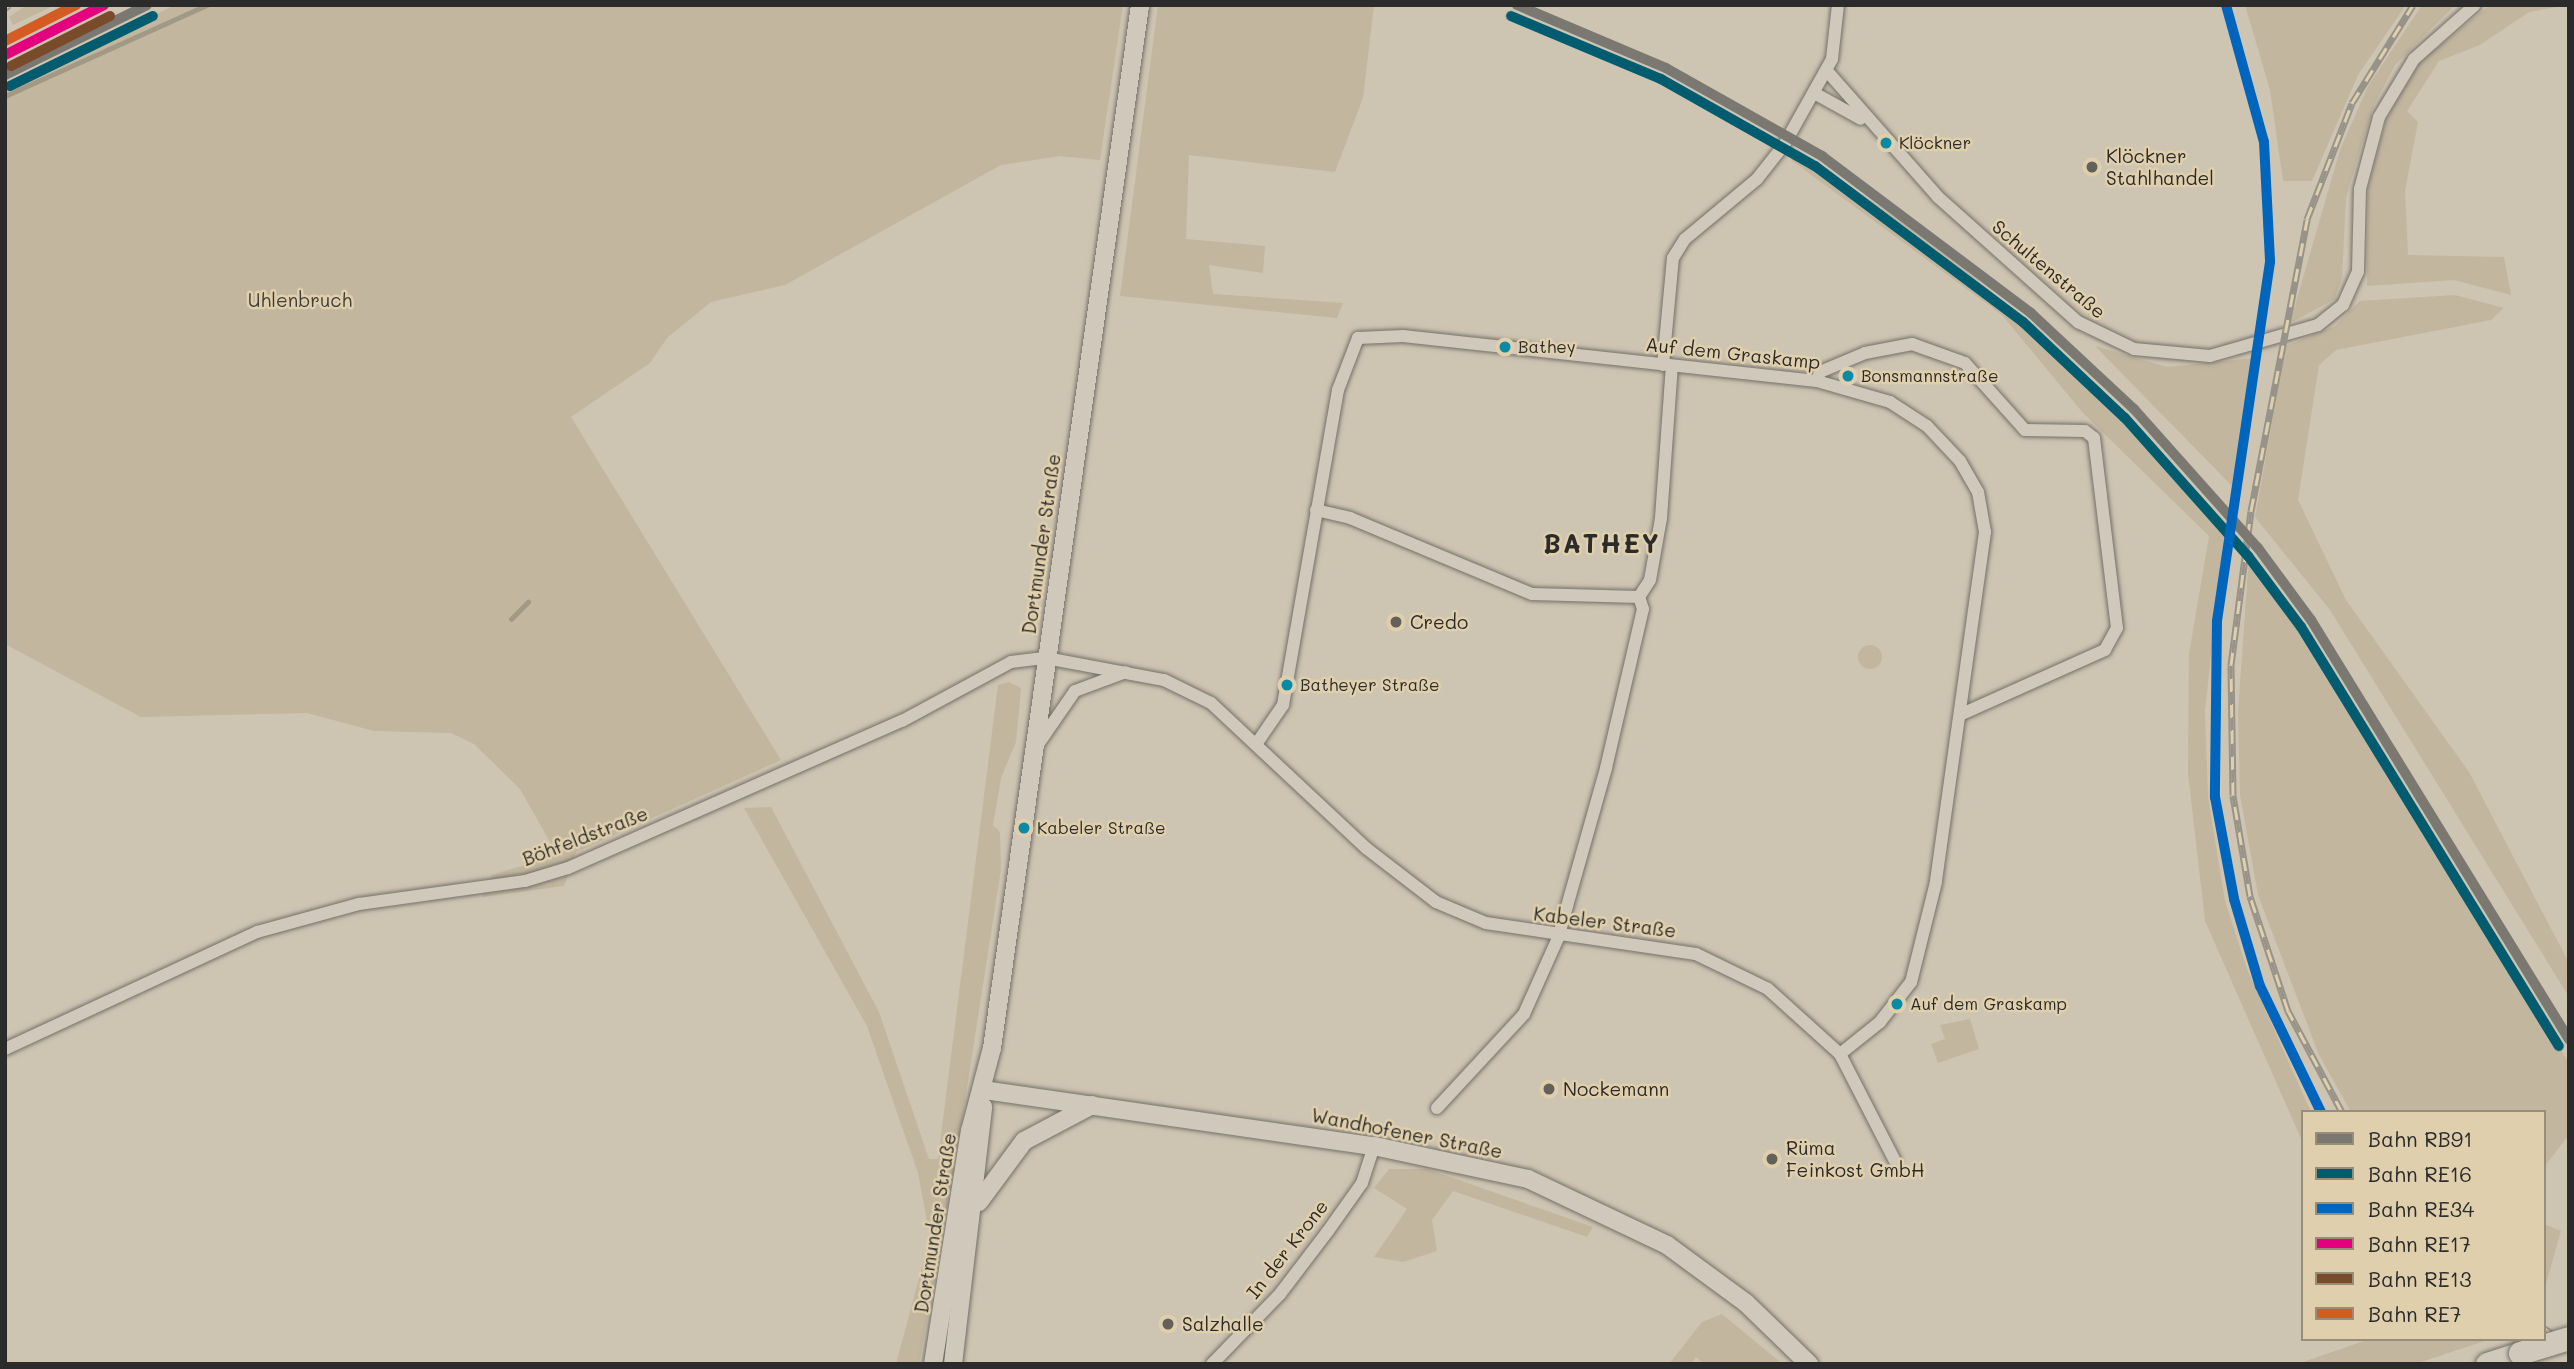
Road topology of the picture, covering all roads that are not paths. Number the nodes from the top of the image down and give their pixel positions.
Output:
1 (1140, 5) edge
2 (1838, 5) edge
3 (2475, 5) edge
4 (1827, 71) junction
5 (1815, 94) junction
6 (1865, 121) junction
7 (1667, 365) junction
8 (1817, 381) junction
9 (1316, 510) junction
10 (1639, 597) junction
11 (1046, 658) junction
12 (1129, 671) junction
13 (1962, 714) junction
14 (1257, 743) junction
15 (1035, 749) junction
16 (1558, 937) junction
17 (5, 1049) edge
18 (1840, 1054) junction
19 (983, 1090) junction
20 (1095, 1104) junction
21 (1437, 1108) dead end
22 (1374, 1146) junction
23 (1895, 1161) dead end
24 (972, 1222) junction
25 (2569, 1338) edge
26 (933, 1364) edge
27 (953, 1364) edge
28 (1212, 1364) edge
29 (1809, 1364) edge
30 (2487, 1364) edge

1 - 11 main road, Dortmunder Straße
2 - 4 street
3 - 6 street, Schultenstraße
4 - 5 street
4 - 6 street, Schultenstraße
5 - 6 street, Schultenstraße
5 - 7 street
7 - 8 street, Auf dem Graskamp
7 - 9 street, Auf dem Graskamp
7 - 10 street
8 - 13 street, Auf dem Graskamp
8 - 13 street
9 - 10 street
9 - 14 street, Auf dem Graskamp
10 - 16 street
11 - 12 street, Kabeler Straße
11 - 15 main road, Dortmunder Straße
11 - 17 street, Böhfeldstraße
12 - 14 street, Kabeler Straße
12 - 15 street
13 - 18 street, Auf dem Graskamp
14 - 16 street, Kabeler Straße
15 - 19 main road, Dortmunder Straße
16 - 18 street, Kabeler Straße
16 - 21 street
18 - 23 street, Kabeler Straße
19 - 20 main road, Wandhofener Straße
19 - 24 main road, Dortmunder Straße
19 - 26 main road, Dortmunder Straße
20 - 22 main road, Wandhofener Straße
20 - 24 main road
22 - 28 street, In der Krone
22 - 29 main road, Wandhofener Straße
24 - 27 main road, Dortmunder Straße
25 - 30 highway, bridge

